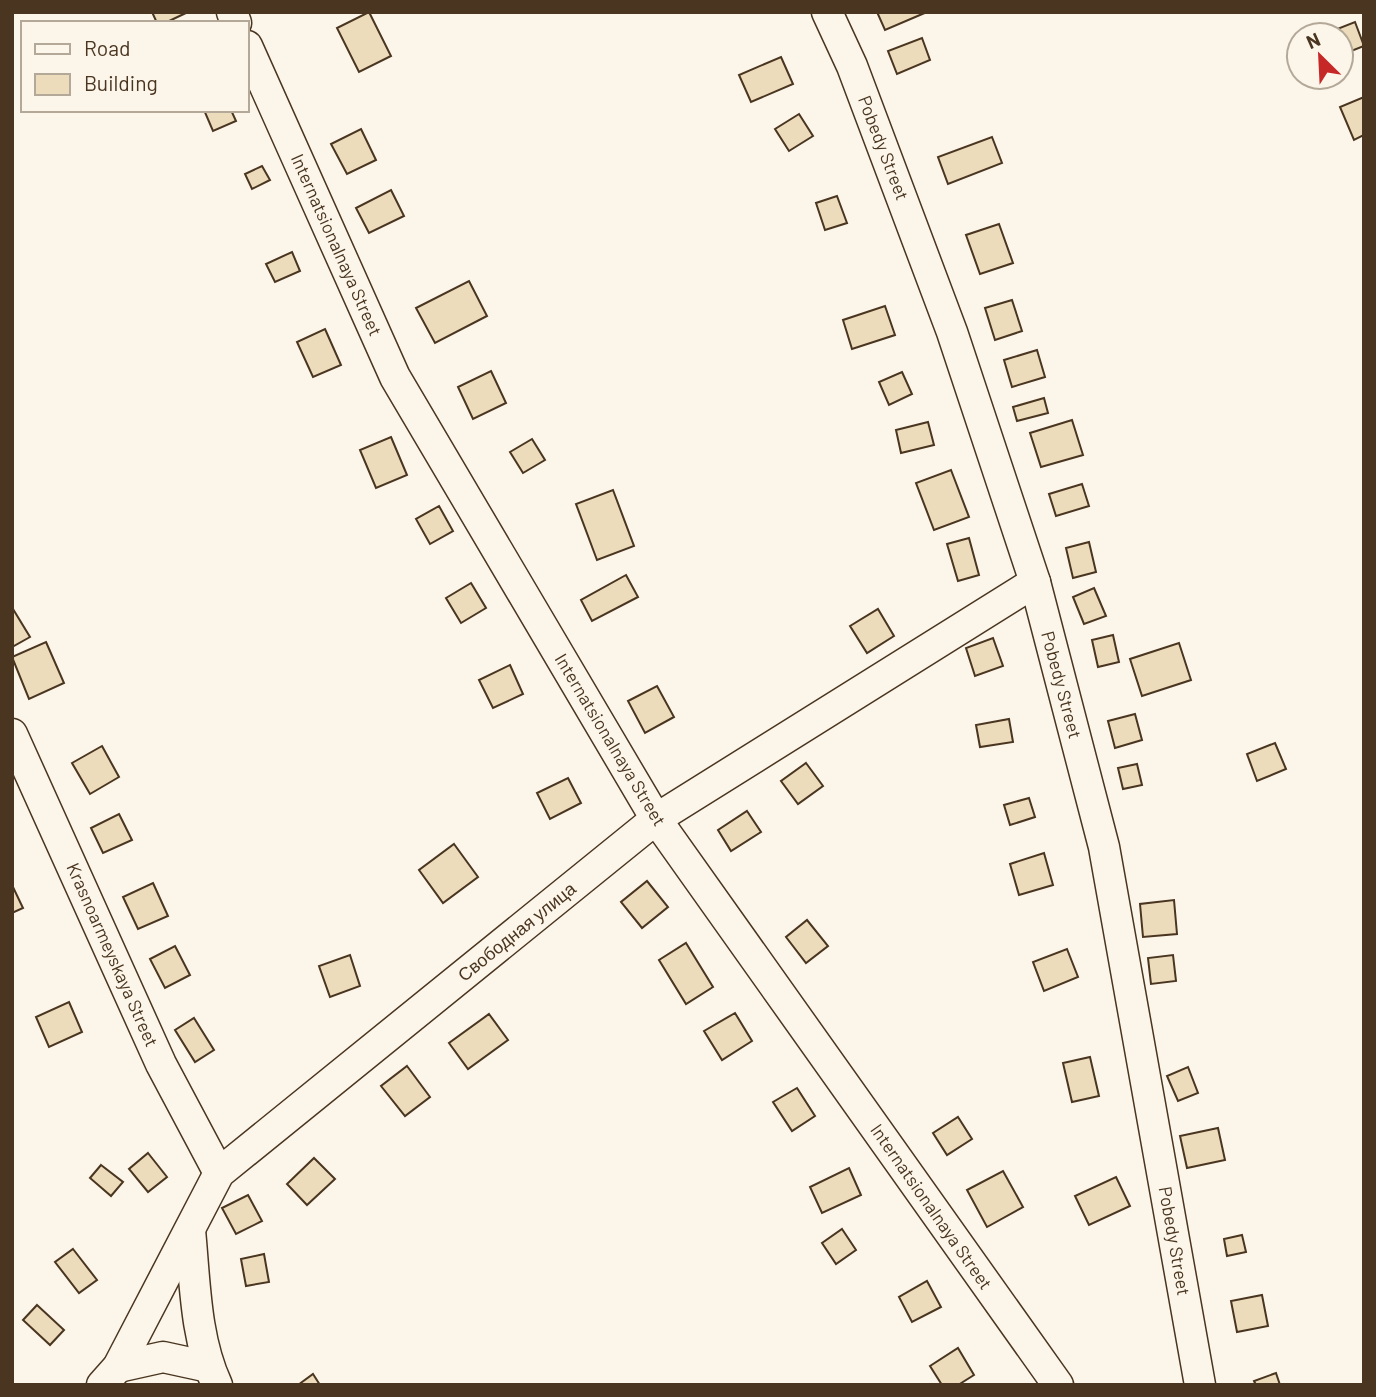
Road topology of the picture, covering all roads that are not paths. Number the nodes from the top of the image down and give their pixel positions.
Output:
1 (827, 12) edge
2 (248, 48) edge
3 (1035, 582) junction
4 (12, 734) edge
5 (656, 819) junction
6 (219, 1173) junction
7 (190, 1230) junction
8 (110, 1376) edge
9 (213, 1376) edge
10 (1058, 1385) edge
11 (1200, 1385) edge

1 - 3 street, Pobedy Street
2 - 5 street, Internatsionalnaya Street
3 - 5 street, Свободная улица
3 - 11 street, Pobedy Street
4 - 6 street, Krasnoarmeyskaya Street
5 - 6 street, Свободная улица
5 - 10 street, Internatsionalnaya Street
6 - 7 street, Свободная улица
7 - 8 street, Свободная улица
7 - 9 street
8 - 9 street

